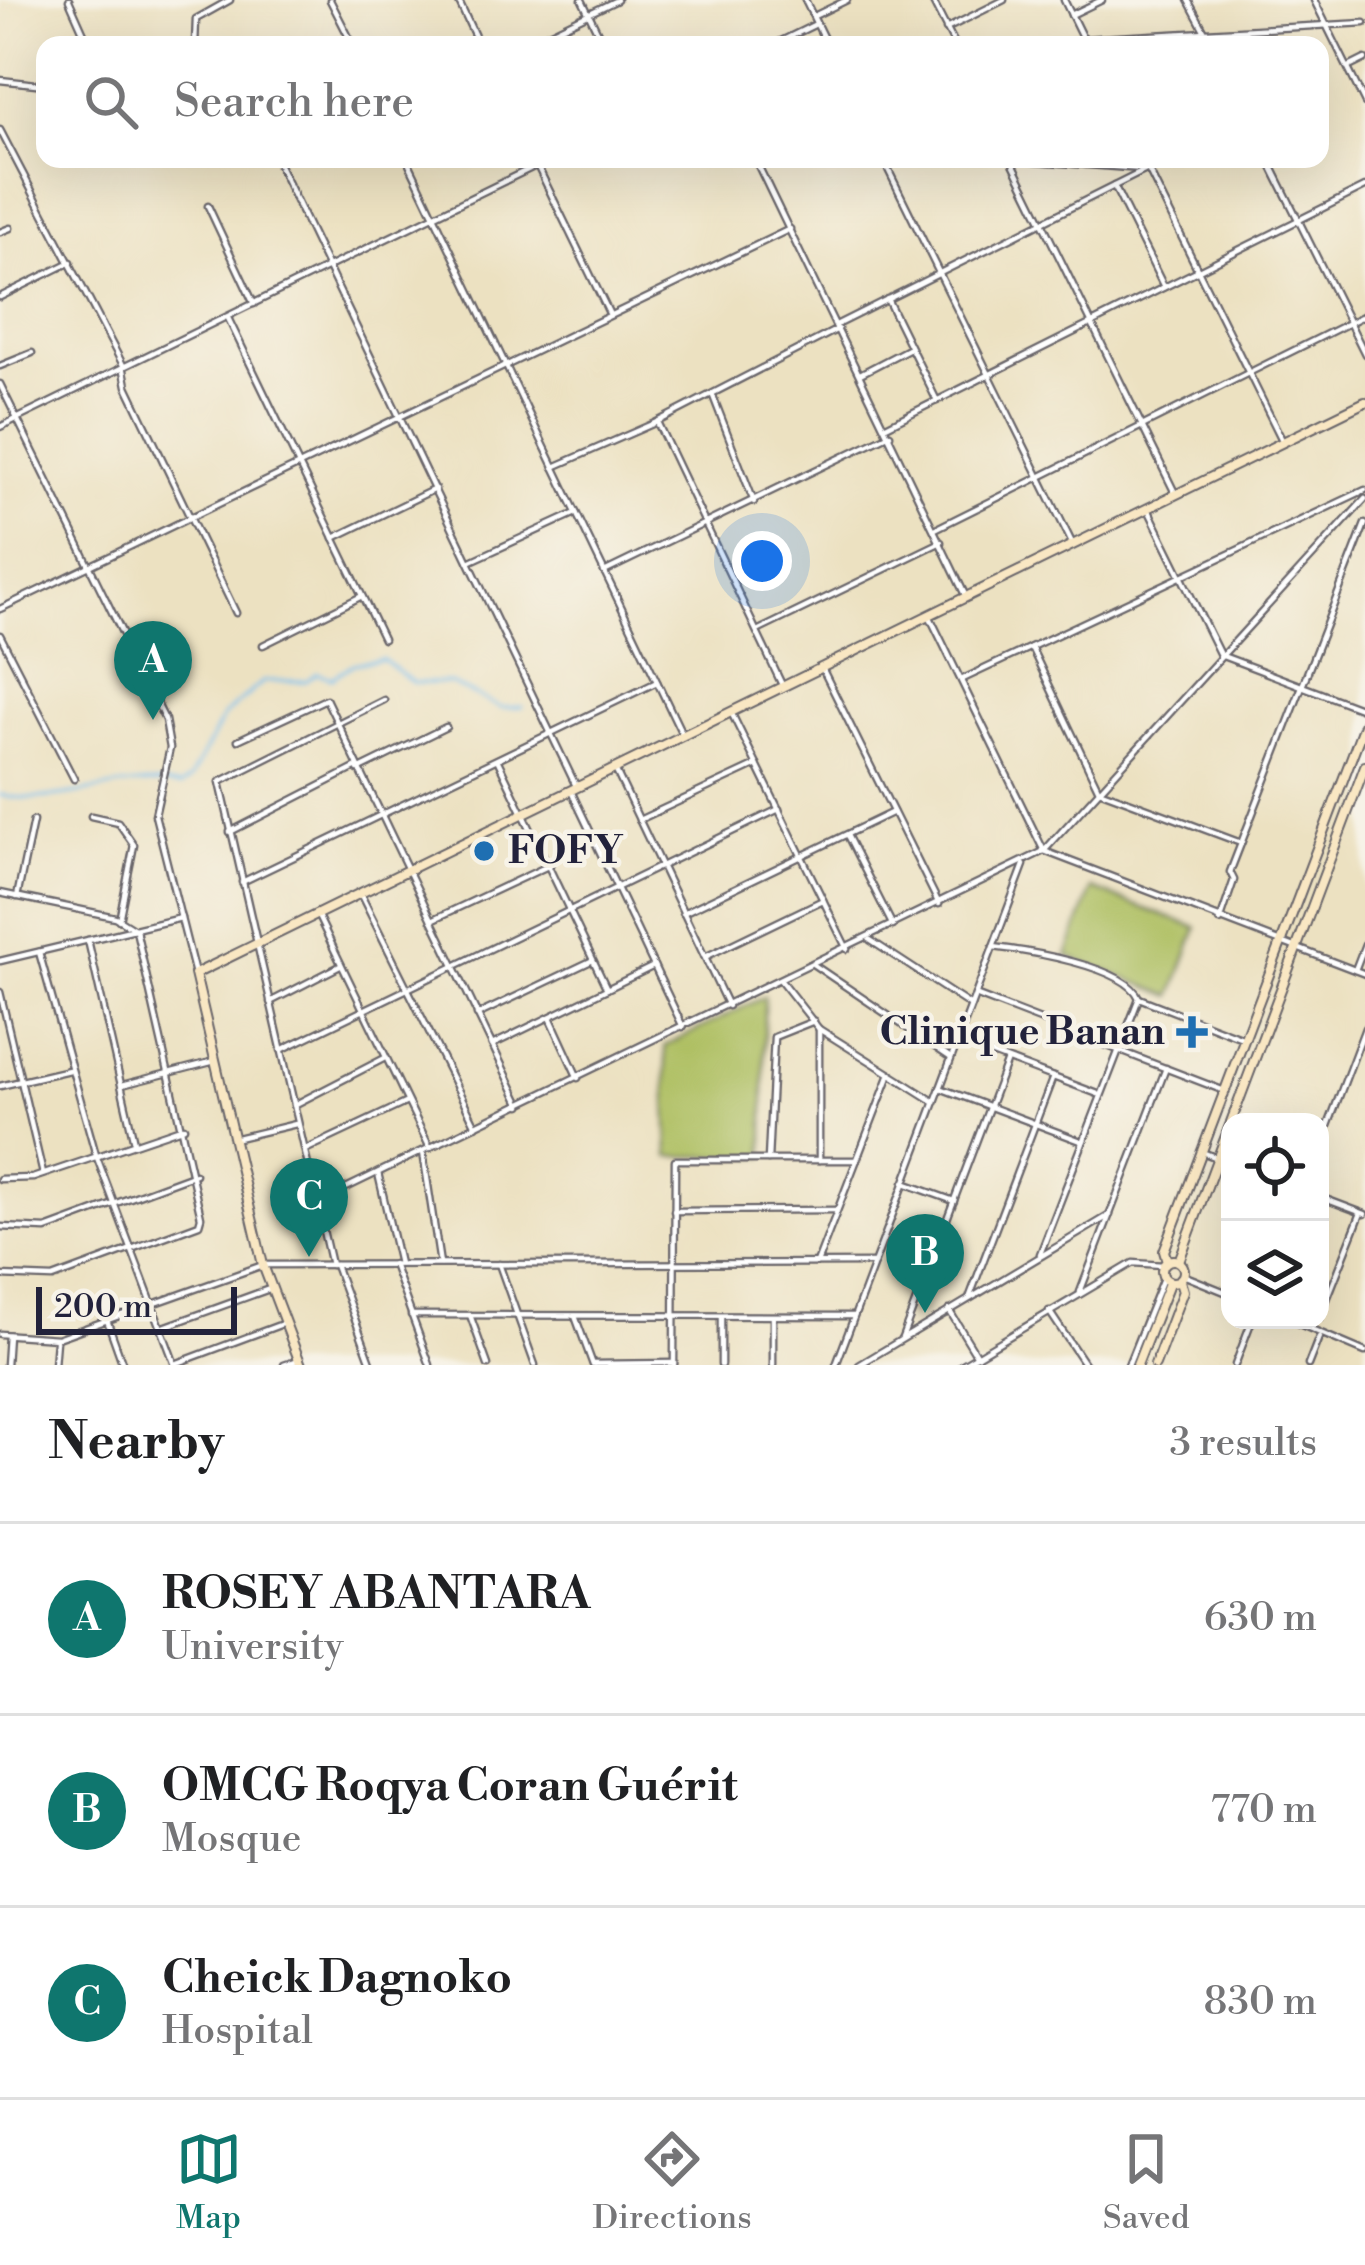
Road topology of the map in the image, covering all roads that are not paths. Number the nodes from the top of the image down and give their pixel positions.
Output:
1 (69, 0) edge
2 (206, 0) edge
3 (230, 0) edge
4 (331, 0) edge
5 (458, 0) edge
6 (582, 0) edge
7 (616, 0) edge
8 (805, 0) edge
9 (847, 0) edge
10 (932, 0) edge
11 (1004, 0) edge
12 (1064, 0) edge
13 (1102, 0) edge
14 (1188, 0) edge
15 (1315, 0) edge
16 (211, 9) junction
17 (588, 14) junction
18 (1071, 15) junction
19 (815, 20) junction
20 (1365, 23) edge
21 (1328, 26) junction
22 (946, 28) junction
23 (1205, 30) junction
24 (85, 36) edge
25 (195, 36) edge
26 (349, 36) edge
27 (474, 36) edge
28 (543, 36) edge
29 (599, 36) edge
30 (788, 36) edge
31 (823, 36) edge
32 (950, 36) edge
33 (1082, 36) edge
34 (1145, 36) edge
35 (1208, 36) edge
36 (1365, 58) edge
37 (1348, 68) junction
38 (0, 80) edge
39 (36, 84) edge
40 (1365, 103) edge
41 (0, 130) edge
42 (11, 152) junction
43 (0, 158) edge
44 (280, 168) edge
45 (411, 168) edge
46 (524, 168) edge
47 (538, 168) edge
48 (760, 168) edge
49 (887, 168) edge
50 (1015, 168) edge
51 (1134, 168) edge
52 (1272, 168) edge
53 (1148, 169) junction
54 (1114, 186) junction
55 (1365, 187) edge
56 (208, 206) dead end
57 (434, 215) junction
58 (1298, 220) junction
59 (1042, 222) junction
60 (10, 227) dead end
61 (790, 229) junction
62 (0, 232) edge
63 (71, 262) junction
64 (329, 266) junction
65 (1198, 270) junction
66 (939, 273) junction
67 (1164, 287) junction
68 (0, 297) edge
69 (887, 299) junction
70 (254, 304) junction
71 (609, 313) junction
72 (1365, 315) edge
73 (228, 318) junction
74 (1092, 323) junction
75 (1349, 323) junction
76 (837, 327) junction
77 (911, 348) junction
78 (32, 353) dead end
79 (1365, 354) edge
80 (505, 363) junction
81 (123, 365) junction
82 (0, 366) edge
83 (860, 374) junction
84 (989, 375) junction
85 (1250, 376) junction
86 (0, 384) edge
87 (712, 394) junction
88 (937, 400) junction
89 (1365, 402) edge
90 (401, 412) junction
91 (16, 418) junction
92 (657, 422) junction
93 (886, 426) junction
94 (0, 427) edge
95 (1144, 429) junction
96 (890, 434) junction
97 (1283, 442) junction
98 (299, 464) junction
99 (554, 467) junction
100 (1040, 480) junction
101 (435, 489) junction
102 (1365, 490) edge
103 (1176, 495) junction
104 (1365, 500) edge
105 (754, 502) junction
106 (1148, 508) junction
107 (576, 513) junction
108 (190, 515) junction
109 (1365, 524) edge
110 (708, 525) junction
111 (935, 529) junction
112 (334, 538) junction
113 (941, 542) junction
114 (1072, 545) junction
115 (470, 562) junction
116 (90, 567) junction
117 (604, 572) junction
118 (1181, 577) junction
119 (362, 596) junction
120 (966, 597) junction
121 (0, 608) edge
122 (236, 613) dead end
123 (929, 615) junction
124 (757, 631) junction
125 (0, 635) edge
126 (383, 639) dead end
127 (263, 645) dead end
128 (1031, 647) junction
129 (1220, 655) junction
130 (822, 668) junction
131 (961, 680) junction
132 (657, 682) junction
133 (783, 687) junction
134 (1304, 687) junction
135 (384, 700) dead end
136 (1365, 710) edge
137 (731, 712) junction
138 (1365, 722) edge
139 (336, 724) junction
140 (446, 727) dead end
141 (551, 732) junction
142 (682, 736) junction
143 (238, 740) dead end
144 (497, 758) junction
145 (757, 765) junction
146 (1365, 766) edge
147 (358, 768) junction
148 (615, 769) junction
149 (74, 779) dead end
150 (1363, 779) edge
151 (574, 789) junction
152 (1099, 790) junction
153 (779, 808) junction
154 (893, 812) junction
155 (526, 813) junction
156 (381, 815) junction
157 (91, 817) dead end
158 (639, 820) junction
159 (33, 821) dead end
160 (230, 832) junction
161 (846, 835) junction
162 (1241, 843) junction
163 (1044, 850) junction
164 (803, 855) junction
165 (1024, 864) junction
166 (550, 865) junction
167 (661, 866) junction
168 (410, 869) junction
169 (242, 882) junction
170 (617, 887) junction
171 (0, 893) edge
172 (361, 893) junction
173 (17, 898) junction
174 (823, 900) junction
175 (940, 904) junction
176 (570, 910) junction
177 (683, 913) junction
178 (317, 915) junction
179 (181, 918) junction
180 (119, 920) junction
181 (432, 920) junction
182 (1220, 921) junction
183 (893, 926) junction
184 (136, 929) junction
185 (868, 939) junction
186 (88, 940) junction
187 (1281, 942) junction
188 (257, 944) junction
189 (1365, 944) edge
190 (993, 947) junction
191 (1297, 948) junction
192 (847, 949) junction
193 (39, 952) junction
194 (705, 957) junction
195 (593, 960) junction
196 (0, 961) edge
197 (814, 964) junction
198 (654, 965) junction
199 (342, 966) junction
200 (454, 966) junction
201 (1355, 970) junction
202 (196, 974) junction
203 (1365, 974) edge
204 (780, 981) junction
205 (408, 989) junction
206 (607, 989) junction
207 (0, 992) edge
208 (975, 994) junction
209 (1139, 998) junction
210 (270, 1002) junction
211 (728, 1006) junction
212 (971, 1006) junction
213 (363, 1010) junction
214 (477, 1015) junction
215 (550, 1017) junction
216 (814, 1022) junction
217 (683, 1027) junction
218 (1365, 1028) edge
219 (819, 1029) junction
220 (1245, 1039) junction
221 (958, 1041) junction
222 (491, 1045) junction
223 (281, 1050) junction
224 (1118, 1050) junction
225 (386, 1058) junction
226 (951, 1058) junction
227 (1007, 1060) junction
228 (215, 1061) junction
229 (1166, 1068) junction
230 (70, 1070) junction
231 (169, 1073) junction
232 (890, 1074) junction
233 (1053, 1077) junction
234 (578, 1078) junction
235 (21, 1082) junction
236 (122, 1085) junction
237 (0, 1086) edge
238 (940, 1088) junction
239 (1225, 1091) junction
240 (1101, 1095) junction
241 (407, 1102) junction
242 (934, 1102) junction
243 (294, 1105) junction
244 (521, 1105) junction
245 (989, 1106) junction
246 (1234, 1113) edge
247 (1329, 1123) edge
248 (298, 1124) junction
249 (1035, 1124) junction
250 (476, 1126) junction
251 (184, 1127) junction
252 (231, 1140) junction
253 (134, 1142) junction
254 (1083, 1142) junction
255 (1221, 1147) edge
256 (305, 1150) junction
257 (426, 1150) junction
258 (1202, 1152) junction
259 (96, 1156) junction
260 (1217, 1158) junction
261 (768, 1160) junction
262 (820, 1160) junction
263 (855, 1160) junction
264 (1221, 1160) edge
265 (378, 1173) junction
266 (43, 1174) junction
267 (195, 1174) junction
268 (0, 1179) edge
269 (904, 1183) junction
270 (1329, 1200) edge
271 (953, 1201) junction
272 (317, 1202) junction
273 (115, 1205) junction
274 (836, 1210) junction
275 (673, 1211) junction
276 (1364, 1213) edge
277 (1110, 1215) junction
278 (0, 1227) edge
279 (132, 1250) junction
280 (1040, 1254) junction
281 (1179, 1261) junction
282 (874, 1262) junction
283 (817, 1263) junction
284 (1165, 1263) junction
285 (333, 1264) junction
286 (396, 1264) junction
287 (440, 1264) junction
288 (499, 1264) junction
289 (674, 1264) junction
290 (263, 1265) junction
291 (0, 1276) edge
292 (1182, 1278) junction
293 (1166, 1280) junction
294 (272, 1288) junction
295 (1221, 1291) edge
296 (1080, 1292) junction
297 (1329, 1295) edge
298 (970, 1296) junction
299 (152, 1304) junction
300 (949, 1310) junction
301 (1049, 1311) junction
302 (411, 1315) junction
303 (470, 1315) junction
304 (516, 1316) junction
305 (575, 1316) junction
306 (773, 1316) junction
307 (854, 1316) junction
308 (674, 1317) junction
309 (721, 1317) junction
310 (107, 1320) junction
311 (285, 1323) junction
312 (161, 1328) junction
313 (1248, 1329) edge
314 (1309, 1329) edge
315 (1318, 1329) edge
316 (1317, 1333) junction
317 (4, 1334) edge
318 (57, 1338) junction
319 (902, 1338) junction
320 (1365, 1352) edge
321 (977, 1355) junction
322 (300, 1362) edge
323 (593, 1364) edge
324 (674, 1364) edge
325 (6, 1365) edge
326 (54, 1365) edge
327 (123, 1365) edge
328 (175, 1365) edge
329 (284, 1365) edge
330 (372, 1365) edge
331 (430, 1365) edge
332 (488, 1365) edge
333 (535, 1365) edge
334 (721, 1365) edge
335 (772, 1365) edge
336 (836, 1365) edge
337 (859, 1365) edge
338 (961, 1365) edge
339 (1084, 1365) edge
340 (1128, 1365) edge
341 (1138, 1365) edge
342 (1155, 1365) edge
343 (1234, 1365) edge
344 (1308, 1365) edge

1 - 24 street
2 - 16 street
3 - 16 street
4 - 26 street
5 - 27 street
6 - 17 street
7 - 17 street
8 - 19 street
9 - 19 street
10 - 22 street
11 - 22 street
12 - 18 street
13 - 18 street
14 - 23 street
15 - 21 street
16 - 25 street
17 - 28 street
17 - 29 street
18 - 33 street
19 - 30 street
19 - 31 street
20 - 21 street
21 - 23 street
21 - 37 street
22 - 32 street
23 - 34 street
23 - 35 street
36 - 37 street
37 - 40 street
38 - 39 street
41 - 42 street
42 - 43 street
42 - 63 street
44 - 64 street
45 - 57 street
46 - 57 street
47 - 71 street
48 - 61 street
49 - 66 street
50 - 59 street
51 - 53 street
52 - 58 street
53 - 54 street
53 - 65 street
54 - 59 street
54 - 67 street
55 - 58 street
56 - 70 street
57 - 64 street
57 - 80 street
58 - 65 street
58 - 75 street
59 - 66 street
59 - 74 street
60 - 62 street
61 - 71 street
61 - 76 street
63 - 68 street
63 - 81 street
64 - 70 street
64 - 90 street
65 - 67 street
65 - 85 street
66 - 69 street
66 - 84 street
67 - 74 street
69 - 76 street
69 - 77 street
70 - 73 street
71 - 80 street
72 - 75 street
73 - 81 street
73 - 98 street
74 - 84 street
74 - 95 street
75 - 79 street
75 - 85 street
76 - 83 street
76 - 87 street
77 - 83 street
77 - 88 street
78 - 82 street
80 - 90 street
80 - 99 street
81 - 91 street
81 - 108 street
83 - 93 street
84 - 88 street
84 - 100 street
85 - 95 street
85 - 97 street
86 - 91 street
87 - 92 street
87 - 105 street
88 - 93 street
89 - 97 main road
90 - 98 street
90 - 101 street
91 - 94 street
91 - 116 street
92 - 99 street
92 - 110 street
93 - 96 street
95 - 100 street
95 - 103 street
96 - 105 street
96 - 111 street
97 - 103 main road
98 - 108 street
98 - 112 street
99 - 107 street
100 - 111 street
100 - 114 street
101 - 112 street
101 - 115 street
102 - 118 street
103 - 106 main road
104 - 129 street
105 - 110 street
106 - 114 main road
106 - 118 street
107 - 115 street
107 - 117 street
108 - 116 street
108 - 122 street
109 - 134 street
110 - 117 street
110 - 124 street
111 - 113 street
112 - 119 street
113 - 120 street
113 - 124 street
114 - 120 main road
115 - 141 street
116 - 121 street
116 - 179 street
117 - 132 street
118 - 128 street
118 - 129 street
119 - 126 street
119 - 127 street
120 - 123 main road
123 - 130 main road
123 - 131 street
124 - 133 street
125 - 149 street
128 - 131 street
128 - 152 street
129 - 134 street
129 - 152 street
130 - 133 main road
130 - 154 street
131 - 163 street
132 - 141 street
132 - 142 street
133 - 137 main road
134 - 136 street
134 - 162 street
135 - 139 street
137 - 142 main road
137 - 145 street
138 - 187 main road
139 - 143 street
139 - 147 street
139 - 160 street
140 - 147 street
141 - 144 street
141 - 151 street
142 - 148 main road
144 - 155 street
144 - 156 street
145 - 153 street
145 - 158 street
146 - 150 main road
147 - 156 street
147 - 160 street
148 - 151 main road
148 - 158 street
150 - 191 main road
151 - 155 main road
151 - 170 street
152 - 162 street
152 - 163 street
153 - 164 street
153 - 167 street
154 - 161 street
154 - 175 street
155 - 166 street
155 - 168 main road
156 - 168 street
156 - 169 street
157 - 180 street
158 - 167 street
159 - 173 street
160 - 169 street
161 - 164 street
161 - 183 street
162 - 182 street
163 - 165 street
163 - 182 street
164 - 174 street
164 - 177 street
165 - 175 street
165 - 190 street
166 - 176 street
166 - 181 street
167 - 170 street
167 - 177 street
168 - 172 main road
168 - 181 street
169 - 188 street
170 - 176 street
170 - 198 street
171 - 173 street
172 - 178 main road
172 - 205 street
173 - 180 street
174 - 192 street
174 - 194 street
175 - 183 street
176 - 195 street
176 - 200 street
177 - 194 street
178 - 188 main road
178 - 199 street
179 - 184 street
179 - 202 street
180 - 184 street
181 - 200 street
182 - 187 street
183 - 185 street
184 - 186 street
184 - 231 street
185 - 192 street
185 - 212 street
186 - 193 street
186 - 236 street
187 - 191 street
187 - 220 main road
188 - 202 main road
188 - 210 street
189 - 201 street
190 - 208 street
190 - 209 street
191 - 201 street
191 - 246 main road
192 - 197 street
193 - 196 street
193 - 230 street
194 - 211 street
195 - 206 street
195 - 214 street
197 - 204 street
197 - 226 street
198 - 206 street
198 - 217 street
199 - 210 street
199 - 213 street
200 - 205 street
200 - 214 street
201 - 203 street
202 - 228 main road
204 - 211 street
204 - 216 street
205 - 213 street
205 - 250 street
206 - 215 street
207 - 235 street
208 - 212 street
208 - 224 street
209 - 220 street
209 - 224 street
210 - 223 street
211 - 217 street
212 - 221 street
213 - 223 street
213 - 225 street
214 - 222 street
215 - 222 street
215 - 234 street
216 - 219 street
216 - 261 street
217 - 234 street
218 - 247 street
219 - 232 street
219 - 262 street
220 - 239 main road
221 - 226 street
221 - 227 street
222 - 244 street
223 - 243 street
224 - 229 street
224 - 240 street
225 - 241 street
225 - 243 street
226 - 238 street
227 - 233 street
227 - 245 street
228 - 231 street
228 - 252 main road
229 - 239 street
229 - 277 street
230 - 235 street
230 - 259 street
231 - 236 street
231 - 251 street
232 - 242 street
232 - 263 street
233 - 240 street
233 - 249 street
234 - 244 street
235 - 237 street
235 - 266 street
236 - 253 street
238 - 242 street
238 - 245 street
239 - 258 main road
240 - 254 street
241 - 256 street
241 - 257 street
242 - 269 street
243 - 248 street
244 - 250 street
245 - 249 street
245 - 271 street
248 - 252 street
248 - 256 street
249 - 254 street
249 - 298 street
250 - 257 street
251 - 253 street
251 - 267 street
252 - 290 main road
253 - 259 street
254 - 280 street
255 - 260 main road
256 - 272 street
257 - 265 street
257 - 287 street
258 - 260 street
258 - 284 main road
259 - 266 street
259 - 273 street
260 - 264 street
260 - 281 main road
261 - 262 street
261 - 275 street
262 - 263 street
263 - 274 street
265 - 272 street
265 - 286 street
266 - 268 street
267 - 273 street
267 - 279 street
269 - 271 street
269 - 282 street
270 - 276 street
271 - 319 street
272 - 285 street
273 - 278 street
273 - 279 street
274 - 275 street
274 - 283 street
275 - 289 street
276 - 297 street
277 - 280 street
277 - 296 street
279 - 291 street
279 - 299 street
280 - 298 street
281 - 284 main road
281 - 292 main road
282 - 283 street
282 - 307 street
283 - 289 street
284 - 293 main road
284 - 296 street
285 - 286 street
285 - 290 street
285 - 330 street
286 - 287 street
286 - 302 street
287 - 288 street
288 - 289 street
288 - 304 street
289 - 308 street
290 - 294 main road
290 - 299 street
292 - 293 main road
292 - 295 street
292 - 342 main road
293 - 340 street
293 - 341 main road
294 - 311 main road
294 - 312 street
296 - 301 street
298 - 300 street
299 - 310 street
299 - 312 street
300 - 319 street
300 - 321 street
301 - 321 street
301 - 339 street
302 - 303 street
302 - 331 street
303 - 304 street
303 - 332 street
304 - 305 street
304 - 333 street
305 - 308 street
305 - 323 street
306 - 307 street
306 - 309 street
306 - 335 street
307 - 336 street
308 - 309 street
308 - 324 street
309 - 334 street
310 - 318 street
310 - 327 street
311 - 322 main road
311 - 328 street
312 - 328 street
313 - 343 street
314 - 316 street
315 - 316 street
316 - 320 street
316 - 344 street
317 - 318 street
317 - 325 street
318 - 326 street
319 - 337 street
321 - 338 street
322 - 329 street
323 - 324 street

